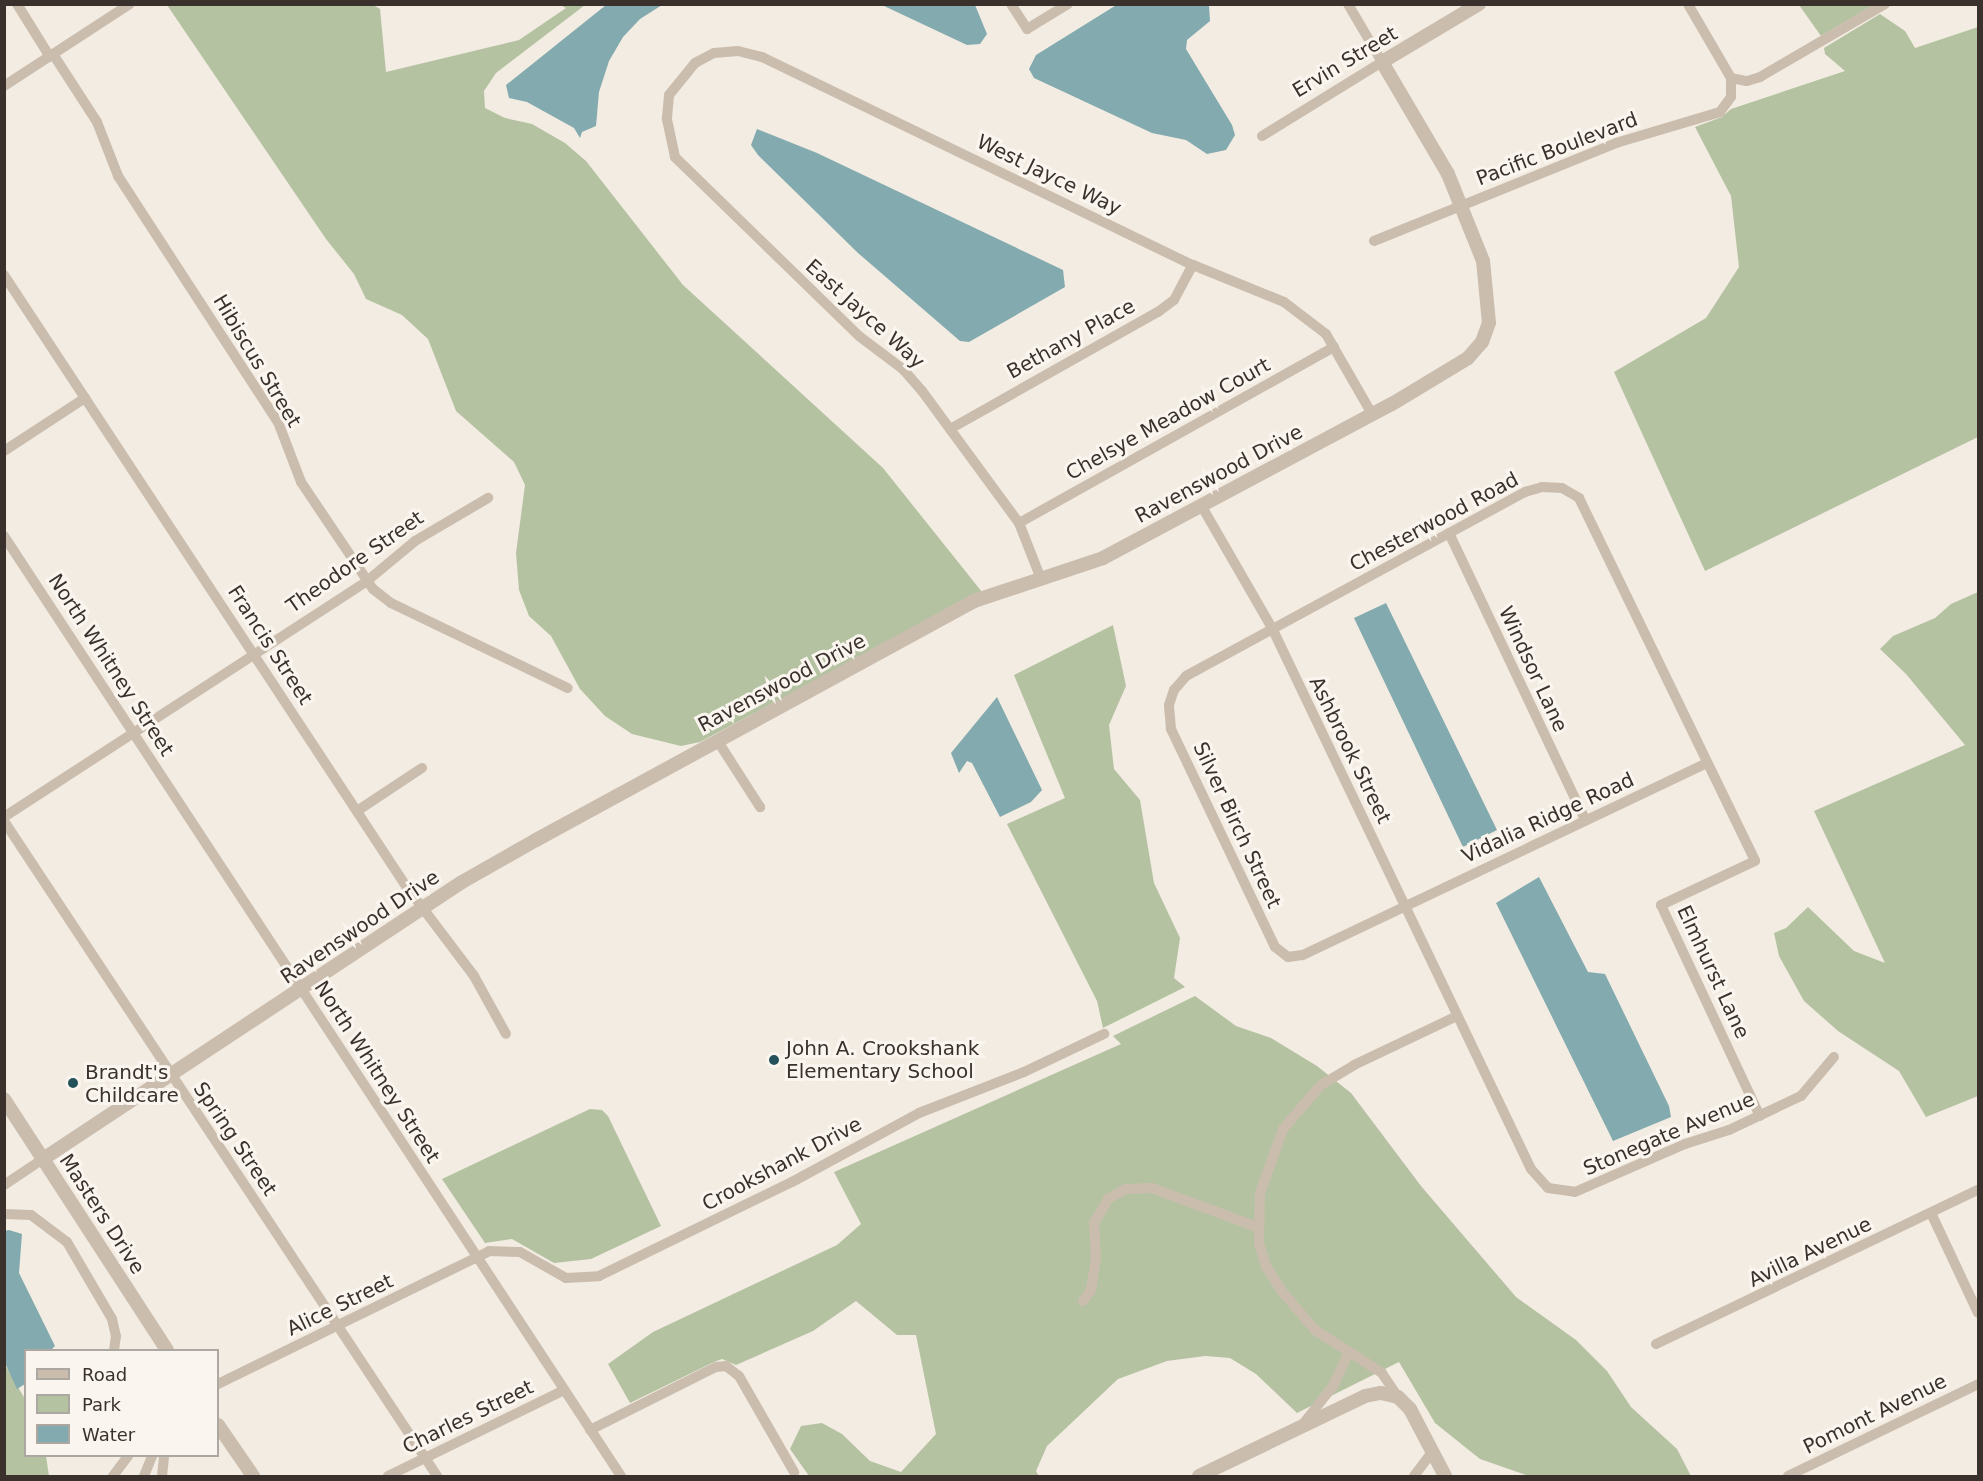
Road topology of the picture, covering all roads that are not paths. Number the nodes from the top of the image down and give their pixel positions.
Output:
1 (17, 4) edge
2 (130, 4) edge
3 (1011, 4) edge
4 (1068, 4) edge
5 (1348, 4) edge
6 (1479, 4) edge
7 (1688, 4) edge
8 (1885, 4) edge
9 (51, 56) junction
10 (1382, 62) junction
11 (1731, 78) junction
12 (4, 86) edge
13 (674, 87) joint
14 (1262, 136) dead end
15 (1463, 205) junction
16 (1374, 242) dead end
17 (1193, 265) junction
18 (4, 275) edge
19 (1334, 347) junction
20 (85, 398) junction
21 (1372, 414) junction
22 (950, 429) junction
23 (4, 451) edge
24 (488, 498) dead end
25 (1201, 505) junction
26 (1018, 523) junction
27 (1449, 533) junction
28 (4, 536) edge
29 (1041, 579) junction
30 (367, 581) junction
31 (1272, 628) junction
32 (254, 654) junction
33 (568, 688) dead end
34 (133, 733) junction
35 (717, 740) junction
36 (1707, 763) junction
37 (422, 768) dead end
38 (760, 807) dead end
39 (357, 811) junction
40 (4, 819) edge
41 (1585, 820) junction
42 (1405, 906) junction
43 (422, 909) junction
44 (301, 989) junction
45 (1457, 1016) junction
46 (506, 1034) dead end
47 (1104, 1034) dead end
48 (1834, 1057) dead end
49 (170, 1074) junction
50 (4, 1099) edge
51 (1760, 1116) junction
52 (43, 1159) junction
53 (4, 1185) edge
54 (1978, 1190) edge
55 (1931, 1213) junction
56 (4, 1214) edge
57 (1257, 1227) junction
58 (477, 1257) junction
59 (1083, 1301) dead end
60 (1978, 1313) edge
61 (338, 1325) junction
62 (1656, 1344) dead end
63 (114, 1349) edge
64 (166, 1349) edge
65 (1349, 1351) junction
66 (219, 1384) edge
67 (1978, 1384) edge
68 (564, 1390) junction
69 (1398, 1397) junction
70 (219, 1426) edge
71 (1300, 1428) junction
72 (590, 1430) junction
73 (1433, 1451) junction
74 (127, 1457) edge
75 (151, 1457) edge
76 (164, 1457) edge
77 (425, 1459) junction
78 (794, 1472) dead end
79 (113, 1476) edge
80 (144, 1476) edge
81 (162, 1476) edge
82 (253, 1476) edge
83 (388, 1476) edge
84 (437, 1476) edge
85 (621, 1476) edge
86 (1199, 1476) edge
87 (1414, 1476) edge
88 (1445, 1476) edge
89 (1788, 1476) edge

1 - 9 street, Hibiscus Street
2 - 9 street
3 - 4 street
5 - 10 street
6 - 10 street, Ervin Street
7 - 11 street
8 - 11 street
9 - 12 street
9 - 30 street, Hibiscus Street
10 - 14 street, Ervin Street
10 - 15 street, Ravenswood Drive
11 - 15 street, Pacific Boulevard
13 - 17 street, West Jayce Way
13 - 22 street, East Jayce Way
15 - 16 street, Pacific Boulevard
15 - 21 street, Ravenswood Drive
17 - 19 street, West Jayce Way
17 - 22 street, Bethany Place
18 - 20 street, Francis Street
19 - 21 street, West Jayce Way
19 - 26 street, Chelsye Meadow Court
20 - 23 street
20 - 32 street, Francis Street
21 - 25 street, Ravenswood Drive
22 - 26 street, East Jayce Way
24 - 30 street, Theodore Street
25 - 29 street, Ravenswood Drive
25 - 31 street, Ashbrook Street
26 - 29 street, East Jayce Way
27 - 31 street, Chesterwood Road
27 - 36 street, Chesterwood Road
27 - 41 street, Windsor Lane
28 - 34 street, North Whitney Street
29 - 35 street, Ravenswood Drive
30 - 32 street, Theodore Street
30 - 33 street, Hibiscus Street
31 - 42 street, Ashbrook Street
31 - 42 street, Silver Birch Street
32 - 34 street, Theodore Street
32 - 39 street, Francis Street
34 - 40 street, Theodore Street
34 - 44 street, North Whitney Street
35 - 38 street
35 - 43 street, Ravenswood Drive
36 - 41 street, Vidalia Ridge Road
36 - 51 street, Elmhurst Lane
37 - 39 street
39 - 43 street, Francis Street
40 - 49 street, Spring Street
41 - 42 street, Vidalia Ridge Road
42 - 45 street, Ashbrook Street
43 - 44 street, Ravenswood Drive
43 - 46 street, Francis Street
44 - 49 street, Ravenswood Drive
44 - 58 street, North Whitney Street
45 - 51 street, Stonegate Avenue
45 - 57 street
47 - 58 street, Crookshank Drive
48 - 51 street, Stonegate Avenue
49 - 52 street, Ravenswood Drive
49 - 61 street, Spring Street
50 - 52 street, Masters Drive
52 - 53 street, Ravenswood Drive
52 - 64 street, Masters Drive
54 - 55 street, Avilla Avenue
55 - 60 street
55 - 62 street, Avilla Avenue
56 - 63 street
57 - 59 street
57 - 65 street
58 - 61 street, Alice Street
58 - 68 street, North Whitney Street
61 - 66 street, Alice Street
61 - 77 street, Spring Street
65 - 69 street
65 - 71 street
67 - 89 street, Pomont Avenue
68 - 72 street, North Whitney Street
68 - 77 street, Charles Street
69 - 71 street
69 - 73 street
70 - 82 street
71 - 86 street
72 - 78 street
72 - 85 street, North Whitney Street
73 - 87 street
73 - 88 street
74 - 79 street
75 - 80 street
76 - 81 street
77 - 83 street, Charles Street
77 - 84 street, Spring Street

